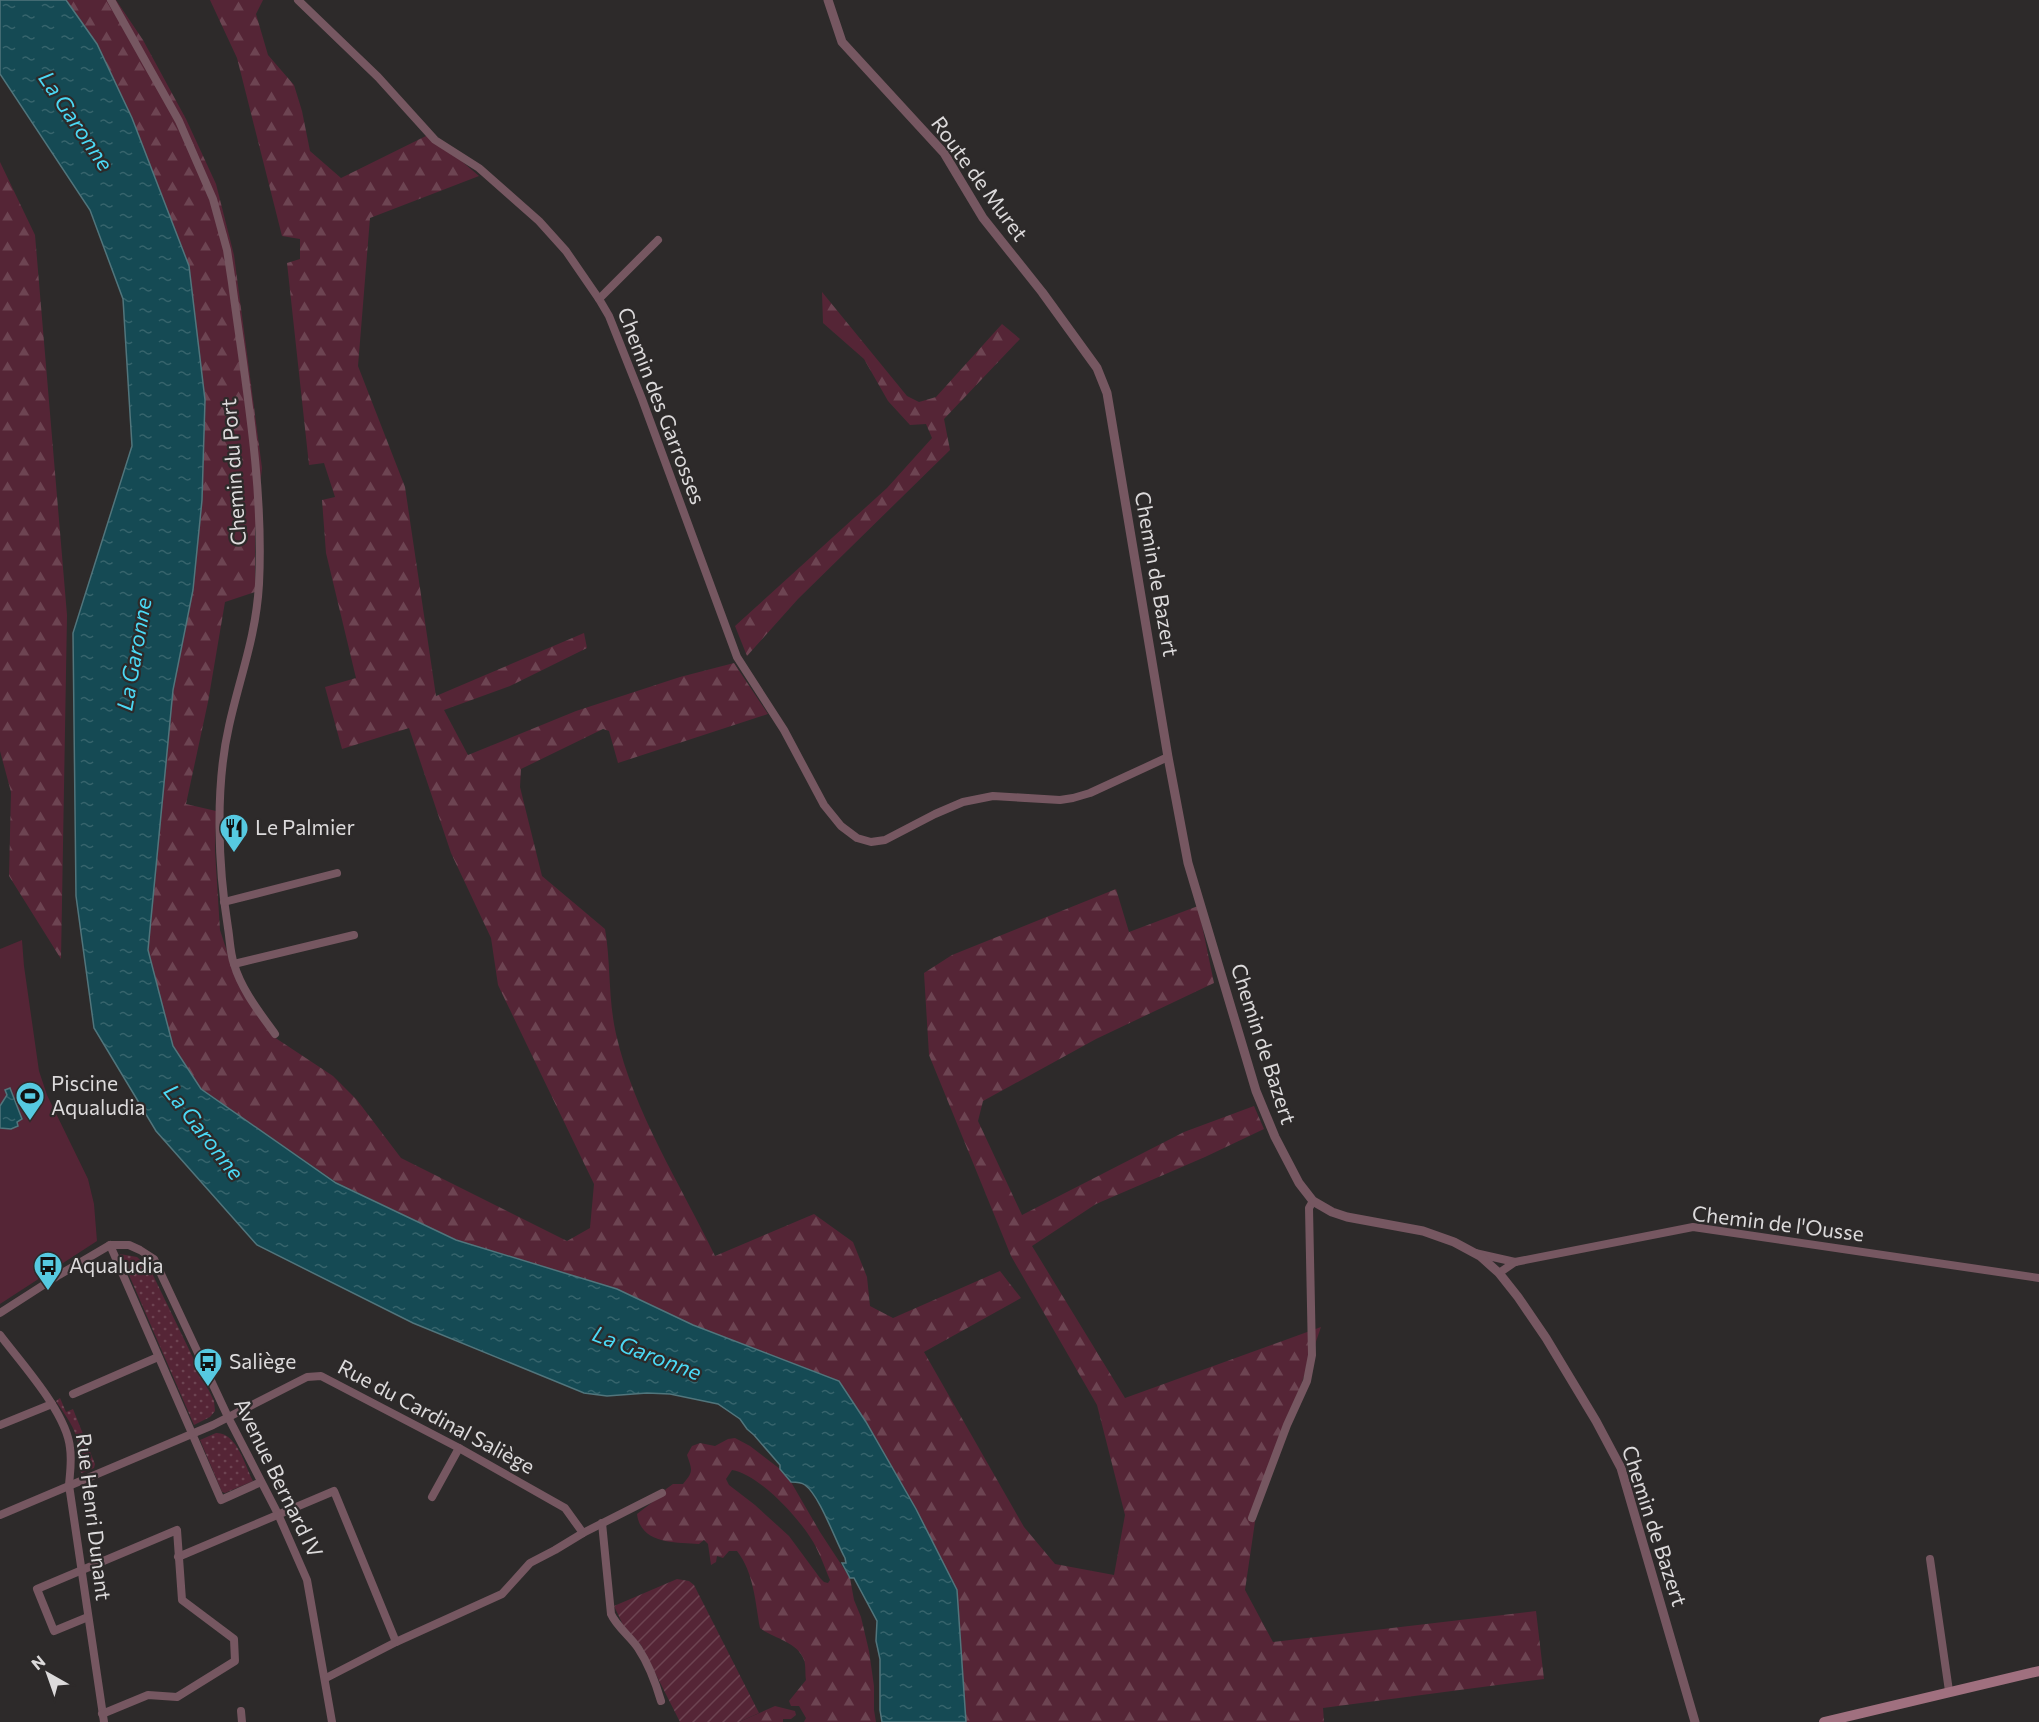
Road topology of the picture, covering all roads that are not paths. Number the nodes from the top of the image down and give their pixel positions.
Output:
1 (111, 0) edge
2 (298, 0) edge
3 (828, 0) edge
4 (658, 240) dead end
5 (1042, 292) joint
6 (599, 299) junction
7 (1168, 757) junction
8 (337, 873) dead end
9 (224, 902) junction
10 (354, 935) dead end
11 (234, 964) junction
12 (275, 1034) dead end
13 (1313, 1201) junction
14 (110, 1245) junction
15 (1475, 1253) junction
16 (1515, 1262) junction
17 (1499, 1273) junction
18 (2039, 1278) edge
19 (0, 1313) edge
20 (0, 1335) edge
21 (158, 1357) junction
22 (73, 1395) dead end
23 (52, 1404) junction
24 (228, 1417) junction
25 (0, 1425) edge
26 (193, 1434) junction
27 (459, 1448) junction
28 (261, 1482) junction
29 (69, 1485) junction
30 (662, 1493) dead end
31 (432, 1497) dead end
32 (0, 1515) edge
33 (278, 1515) junction
34 (1252, 1518) dead end
35 (602, 1523) junction
36 (583, 1533) junction
37 (178, 1557) junction
38 (1929, 1559) dead end
39 (81, 1570) junction
40 (88, 1617) junction
41 (396, 1642) junction
42 (2039, 1671) edge
43 (326, 1678) junction
44 (1949, 1691) junction
45 (661, 1701) dead end
46 (241, 1711) dead end
47 (103, 1718) edge
48 (242, 1722) edge
49 (332, 1722) edge
50 (1695, 1722) edge
51 (1824, 1722) edge

1 - 9 street, Chemin du Port
2 - 6 street, Chemin des Garrosses
3 - 5 street, Route de Muret
4 - 6 street
5 - 7 street, Chemin de Bazert
6 - 7 street, Chemin des Garrosses
7 - 13 street, Chemin de Bazert
8 - 9 street
9 - 11 street, Chemin du Port
10 - 11 street
11 - 12 street, Chemin du Port
13 - 15 street, Chemin de Bazert
13 - 34 street
14 - 19 street
14 - 21 street
14 - 24 street, Avenue Bernard IV
15 - 16 street, Chemin de l'Ousse
15 - 17 street, Chemin de Bazert
16 - 17 street, Chemin de l'Ousse
16 - 18 street, Chemin de l'Ousse
17 - 50 street, Chemin de Bazert
20 - 23 street, Rue Henri Dunant
21 - 22 street
21 - 26 street
23 - 25 street
23 - 29 street, Rue Henri Dunant
24 - 26 street, Rue du Cardinal Saliège
24 - 27 street, Rue du Cardinal Saliège
24 - 28 street, Avenue Bernard IV
26 - 28 street
26 - 29 street, Rue du Cardinal Saliège
27 - 31 street
27 - 36 street, Rue du Cardinal Saliège
28 - 33 street, Avenue Bernard IV
29 - 32 street, Rue du Cardinal Saliège
29 - 39 street, Rue Henri Dunant
30 - 35 street
33 - 37 street
33 - 41 street
33 - 43 street, Avenue Bernard IV
35 - 36 street
35 - 45 street
36 - 41 street
37 - 39 street
37 - 47 street
38 - 44 street
39 - 40 street, Rue Henri Dunant
39 - 40 street
40 - 47 street, Rue Henri Dunant
41 - 43 street
42 - 44 main road
43 - 49 street, Avenue Bernard IV
44 - 51 main road
46 - 48 street

